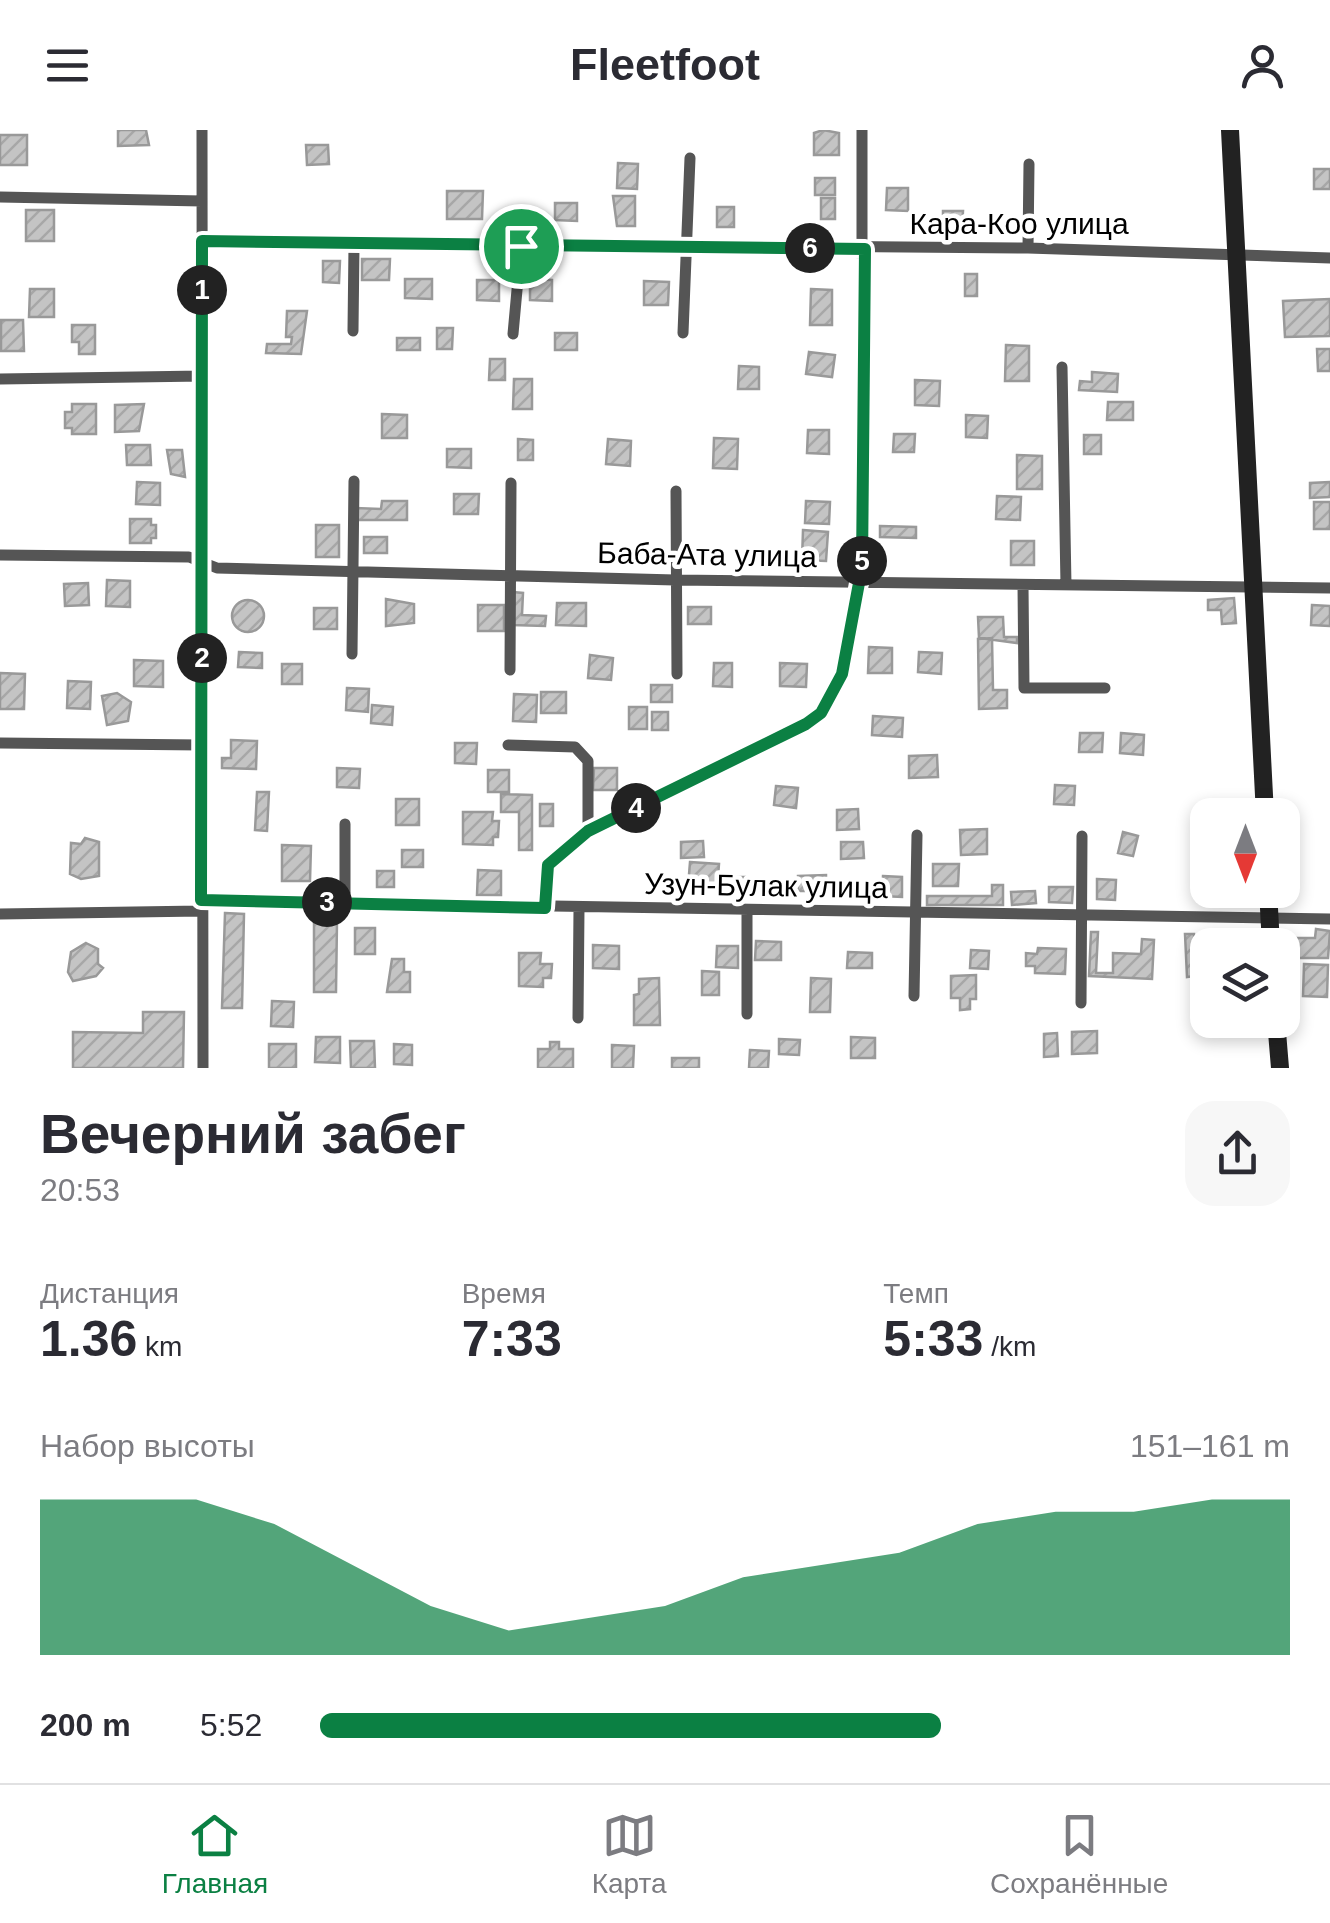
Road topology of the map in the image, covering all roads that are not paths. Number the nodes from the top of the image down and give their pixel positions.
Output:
1 (202, 130) edge
2 (862, 130) edge
3 (1230, 130) edge
4 (690, 158) dead end
5 (1029, 164) dead end
6 (0, 198) edge
7 (202, 202) junction
8 (202, 241) junction
9 (354, 244) junction
10 (521, 246) junction
11 (688, 247) junction
12 (1028, 248) junction
13 (865, 249) junction
14 (1236, 254) junction
15 (1330, 258) edge
16 (353, 331) dead end
17 (683, 333) dead end
18 (514, 334) dead end
19 (1062, 367) dead end
20 (202, 376) junction
21 (0, 379) edge
22 (354, 482) dead end
23 (511, 483) dead end
24 (676, 492) dead end
25 (0, 554) edge
26 (203, 564) junction
27 (352, 571) junction
28 (511, 576) junction
29 (674, 580) junction
30 (859, 583) junction
31 (1023, 584) junction
32 (1066, 584) junction
33 (1256, 587) junction
34 (1330, 588) edge
35 (352, 654) dead end
36 (510, 670) dead end
37 (678, 674) dead end
38 (1105, 688) dead end
39 (0, 743) edge
40 (508, 744) dead end
41 (202, 745) junction
42 (1265, 798) edge
43 (345, 824) dead end
44 (588, 831) junction
45 (917, 835) dead end
46 (1082, 836) dead end
47 (345, 903) junction
48 (201, 906) junction
49 (545, 908) junction
50 (1269, 908) edge
51 (579, 909) junction
52 (748, 912) junction
53 (1082, 912) junction
54 (917, 913) junction
55 (0, 914) edge
56 (1270, 919) junction
57 (1330, 920) edge
58 (1270, 928) edge
59 (914, 996) dead end
60 (1081, 1003) dead end
61 (748, 1014) dead end
62 (578, 1018) dead end
63 (1278, 1038) edge
64 (204, 1068) edge
65 (1280, 1068) edge

1 - 7 street
2 - 13 street
3 - 14 street
4 - 11 street
5 - 12 street
6 - 7 street
7 - 8 street
8 - 9 street, Кара-Коо улица
8 - 20 street
9 - 10 street, Кара-Коо улица
9 - 16 street
10 - 11 street, Кара-Коо улица
10 - 18 street
11 - 13 street, Кара-Коо улица
11 - 17 street
12 - 13 street, Кара-Коо улица
12 - 14 street, Кара-Коо улица
13 - 30 street
14 - 15 street, Кара-Коо улица
14 - 33 street
19 - 32 street
20 - 21 street
20 - 26 street
22 - 27 street
23 - 28 street
24 - 29 street
25 - 26 street, Баба-Ата улица
26 - 27 street, Баба-Ата улица
26 - 41 street
27 - 28 street, Баба-Ата улица
27 - 35 street
28 - 29 street, Баба-Ата улица
28 - 36 street
29 - 30 street, Баба-Ата улица
29 - 37 street
30 - 31 street, Баба-Ата улица
30 - 44 street
31 - 32 street, Баба-Ата улица
31 - 38 street
32 - 33 street, Баба-Ата улица
33 - 34 street, Баба-Ата улица
33 - 42 street
39 - 41 street
40 - 44 street
41 - 48 street
43 - 47 street
44 - 49 street
45 - 54 street
46 - 53 street
47 - 48 street, Узун-Булак улица
47 - 49 street, Узун-Булак улица
48 - 55 street, Узун-Булак улица
48 - 64 street
49 - 51 street, Узун-Булак улица
50 - 56 street
51 - 52 street, Узун-Булак улица
51 - 62 street
52 - 54 street, Узун-Булак улица
52 - 61 street
53 - 54 street, Узун-Булак улица
53 - 56 street, Узун-Булак улица
53 - 60 street
54 - 59 street
56 - 57 street, Узун-Булак улица
56 - 58 street
63 - 65 street

